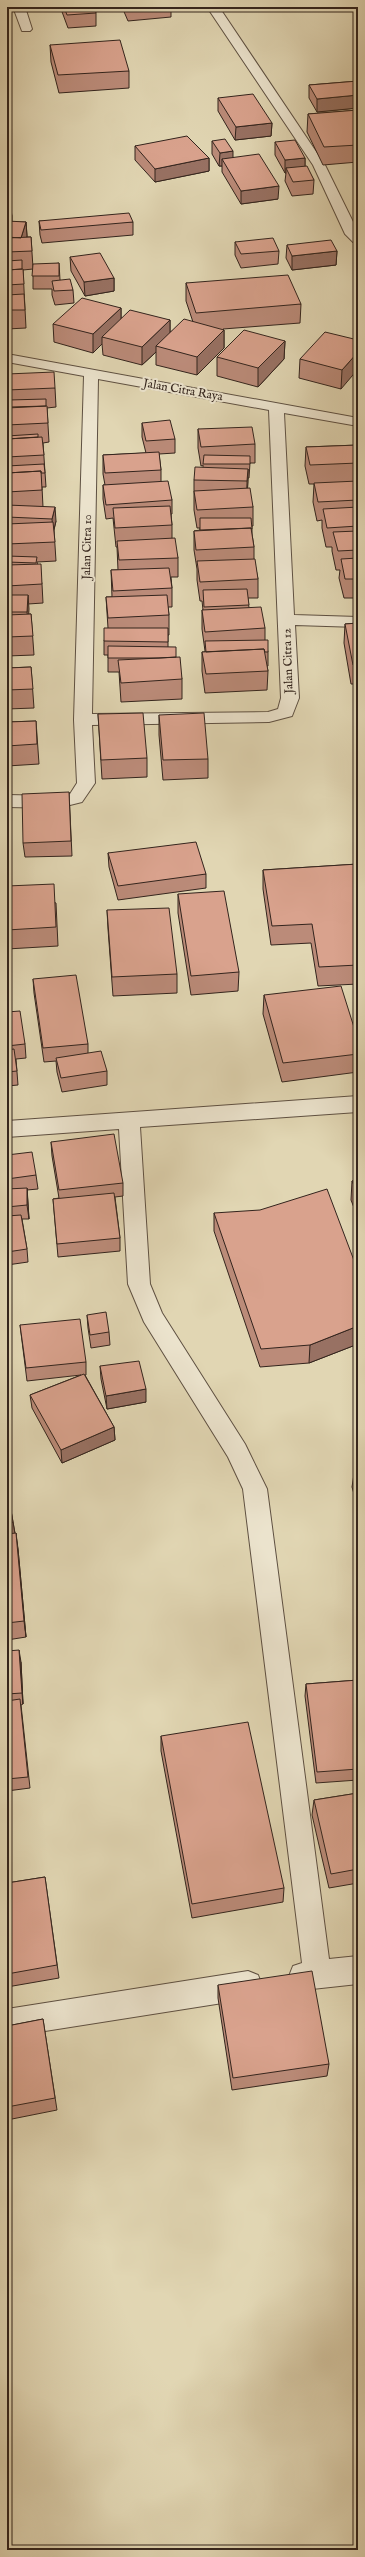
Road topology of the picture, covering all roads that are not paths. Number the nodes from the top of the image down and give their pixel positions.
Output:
1 (19, 7) edge
2 (213, 7) edge
3 (26, 29) dead end
4 (358, 239) edge
5 (7, 358) edge
6 (91, 374) junction
7 (276, 406) junction
8 (358, 422) edge
9 (286, 620) junction
10 (358, 622) edge
11 (84, 720) junction
12 (7, 802) edge
13 (358, 1104) edge
14 (129, 1121) junction
15 (7, 1129) edge
16 (358, 1970) edge
17 (317, 1973) junction
18 (7, 2023) edge

1 - 3 street
2 - 4 street
5 - 6 street, Jalan Citra Raya
6 - 7 street, Jalan Citra Raya
6 - 11 street, Jalan Citra 10
7 - 8 street, Jalan Citra Raya
7 - 9 street, Jalan Citra 12
9 - 10 street
9 - 11 street, Jalan Citra 12
11 - 12 street, Jalan Citra 10
13 - 14 street
14 - 15 street
14 - 17 street
16 - 17 street
17 - 18 street

